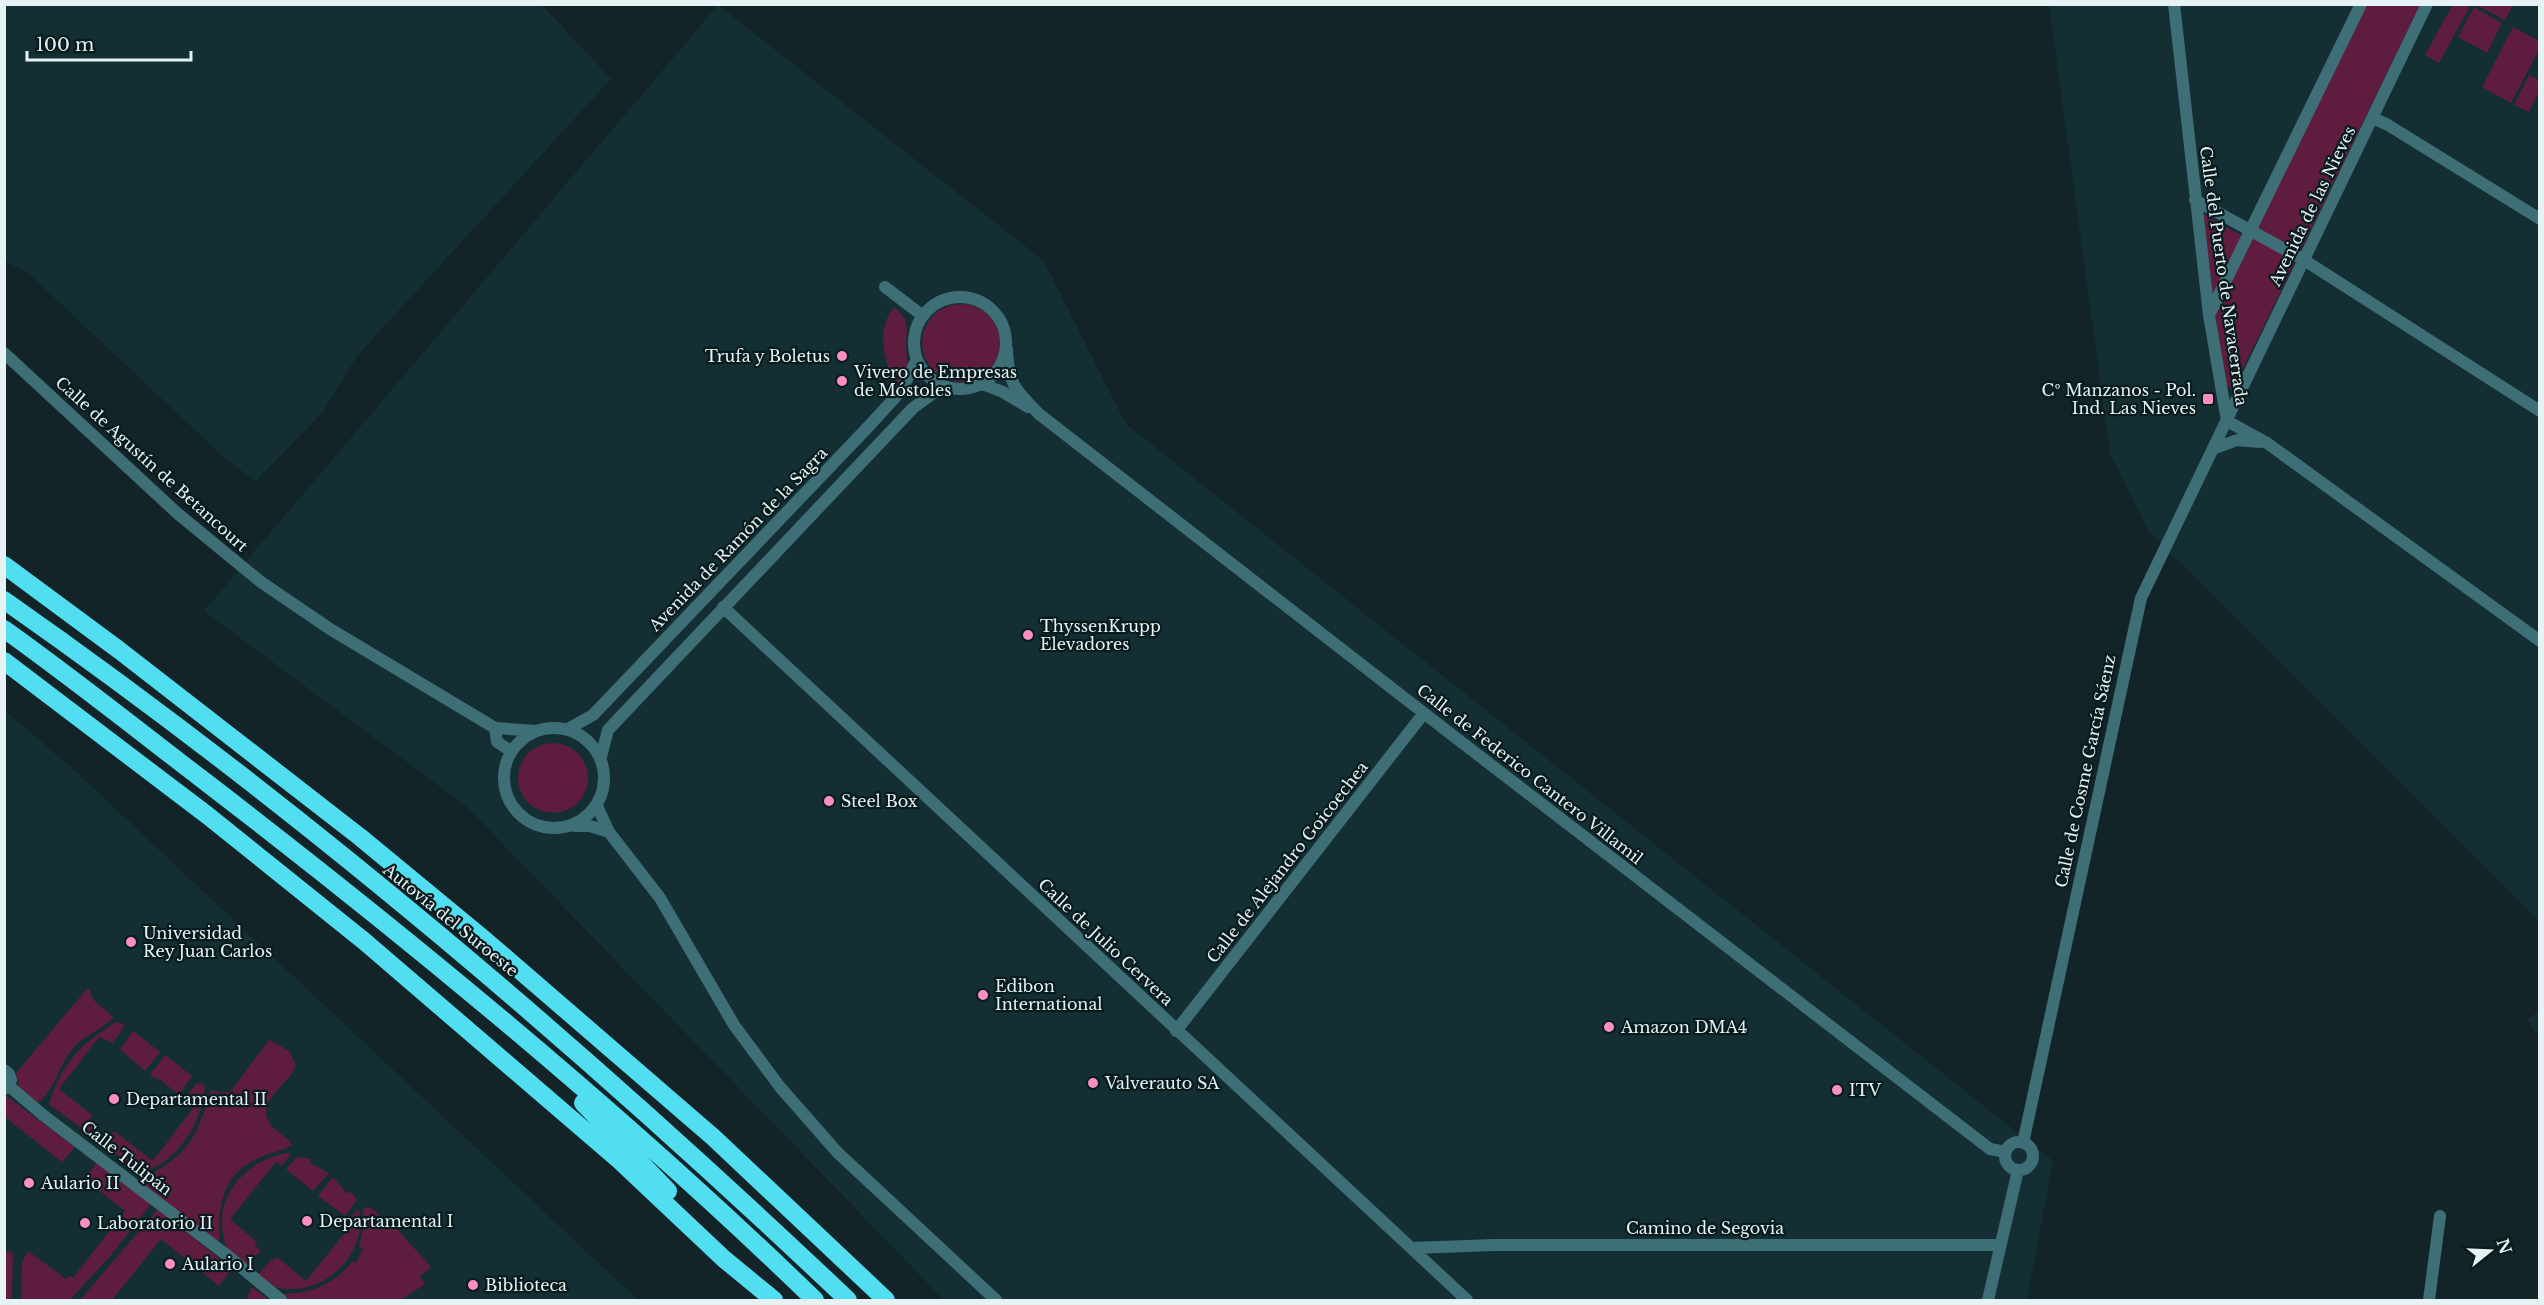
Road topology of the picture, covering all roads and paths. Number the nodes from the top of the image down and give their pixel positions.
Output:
1 (2174, 4) edge
2 (2361, 4) edge
3 (2427, 4) edge
4 (2373, 118) junction
5 (2195, 200) junction
6 (2540, 219) edge
7 (2251, 230) junction
8 (2304, 260) junction
9 (885, 287) dead end
10 (2209, 315) junction
11 (923, 316) junction
12 (1007, 349) junction
13 (4, 353) edge
14 (917, 359) junction
15 (982, 384) junction
16 (943, 386) junction
17 (2540, 411) edge
18 (1039, 414) junction
19 (2227, 421) junction
20 (2267, 443) junction
21 (2213, 449) junction
22 (4, 565) edge
23 (4, 600) edge
24 (723, 607) junction
25 (4, 629) edge
26 (2540, 641) edge
27 (4, 661) edge
28 (1424, 713) junction
29 (495, 728) junction
30 (568, 729) junction
31 (536, 731) junction
32 (511, 751) junction
33 (601, 757) junction
34 (597, 806) junction
35 (572, 826) junction
36 (609, 832) junction
37 (366, 906) junction
38 (1176, 1031) junction
39 (4, 1070) edge
40 (7, 1088) edge
41 (2023, 1143) junction
42 (2006, 1152) junction
43 (2018, 1170) junction
44 (2440, 1216) dead end
45 (2000, 1245) junction
46 (1411, 1248) junction
47 (280, 1300) edge
48 (775, 1300) edge
49 (815, 1300) edge
50 (848, 1300) edge
51 (886, 1300) edge
52 (996, 1300) edge
53 (1467, 1300) edge
54 (1988, 1300) edge
55 (2429, 1300) edge

1 - 5 street, Calle del Puerto de Navacerrada
2 - 7 street
3 - 4 street, Avenida de las Nieves
4 - 6 street
4 - 8 street, Avenida de las Nieves
5 - 7 street
5 - 10 street, Calle del Puerto de Navacerrada
7 - 8 street
7 - 10 street
8 - 17 street
8 - 19 street, Avenida de las Nieves
9 - 11 street
10 - 19 street, Calle del Puerto de Navacerrada
11 - 12 street
11 - 14 street
12 - 15 street
12 - 18 street, Calle de Federico Cantero Villamil
13 - 29 street, Calle de Agustín de Betancourt
14 - 16 street
14 - 30 street, Avenida de Ramón de la Sagra
15 - 16 street
15 - 18 street, Calle de Federico Cantero Villamil
16 - 24 street
18 - 28 street, Calle de Federico Cantero Villamil
19 - 20 street, Calle del Puerto de Navacerrada
19 - 21 street, Calle de Cosme García Sáenz
20 - 21 street
20 - 26 street, Calle del Puerto de Navacerrada
21 - 41 street, Calle de Cosme García Sáenz
22 - 51 highway
23 - 50 highway, Autovía del Suroeste
24 - 33 street
24 - 38 street, Calle de Julio Cervera
25 - 37 highway
27 - 48 highway
28 - 38 street, Calle de Alejandro Goicoechea
28 - 42 street, Calle de Federico Cantero Villamil
29 - 31 street, Calle de Agustín de Betancourt
29 - 32 street, Calle de Agustín de Betancourt
30 - 31 street
30 - 33 street
31 - 32 street
32 - 35 street
33 - 34 street
34 - 35 street
34 - 36 street
35 - 36 street
36 - 52 street
37 - 48 highway
37 - 49 highway
38 - 46 street, Calle de Julio Cervera
39 - 40 street, Calle Tulipán
40 - 47 street, Calle Tulipán
41 - 42 street
41 - 43 street
42 - 43 street
43 - 45 street
44 - 55 street
45 - 46 street, Camino de Segovia
45 - 54 street
46 - 53 street, Calle de Julio Cervera

